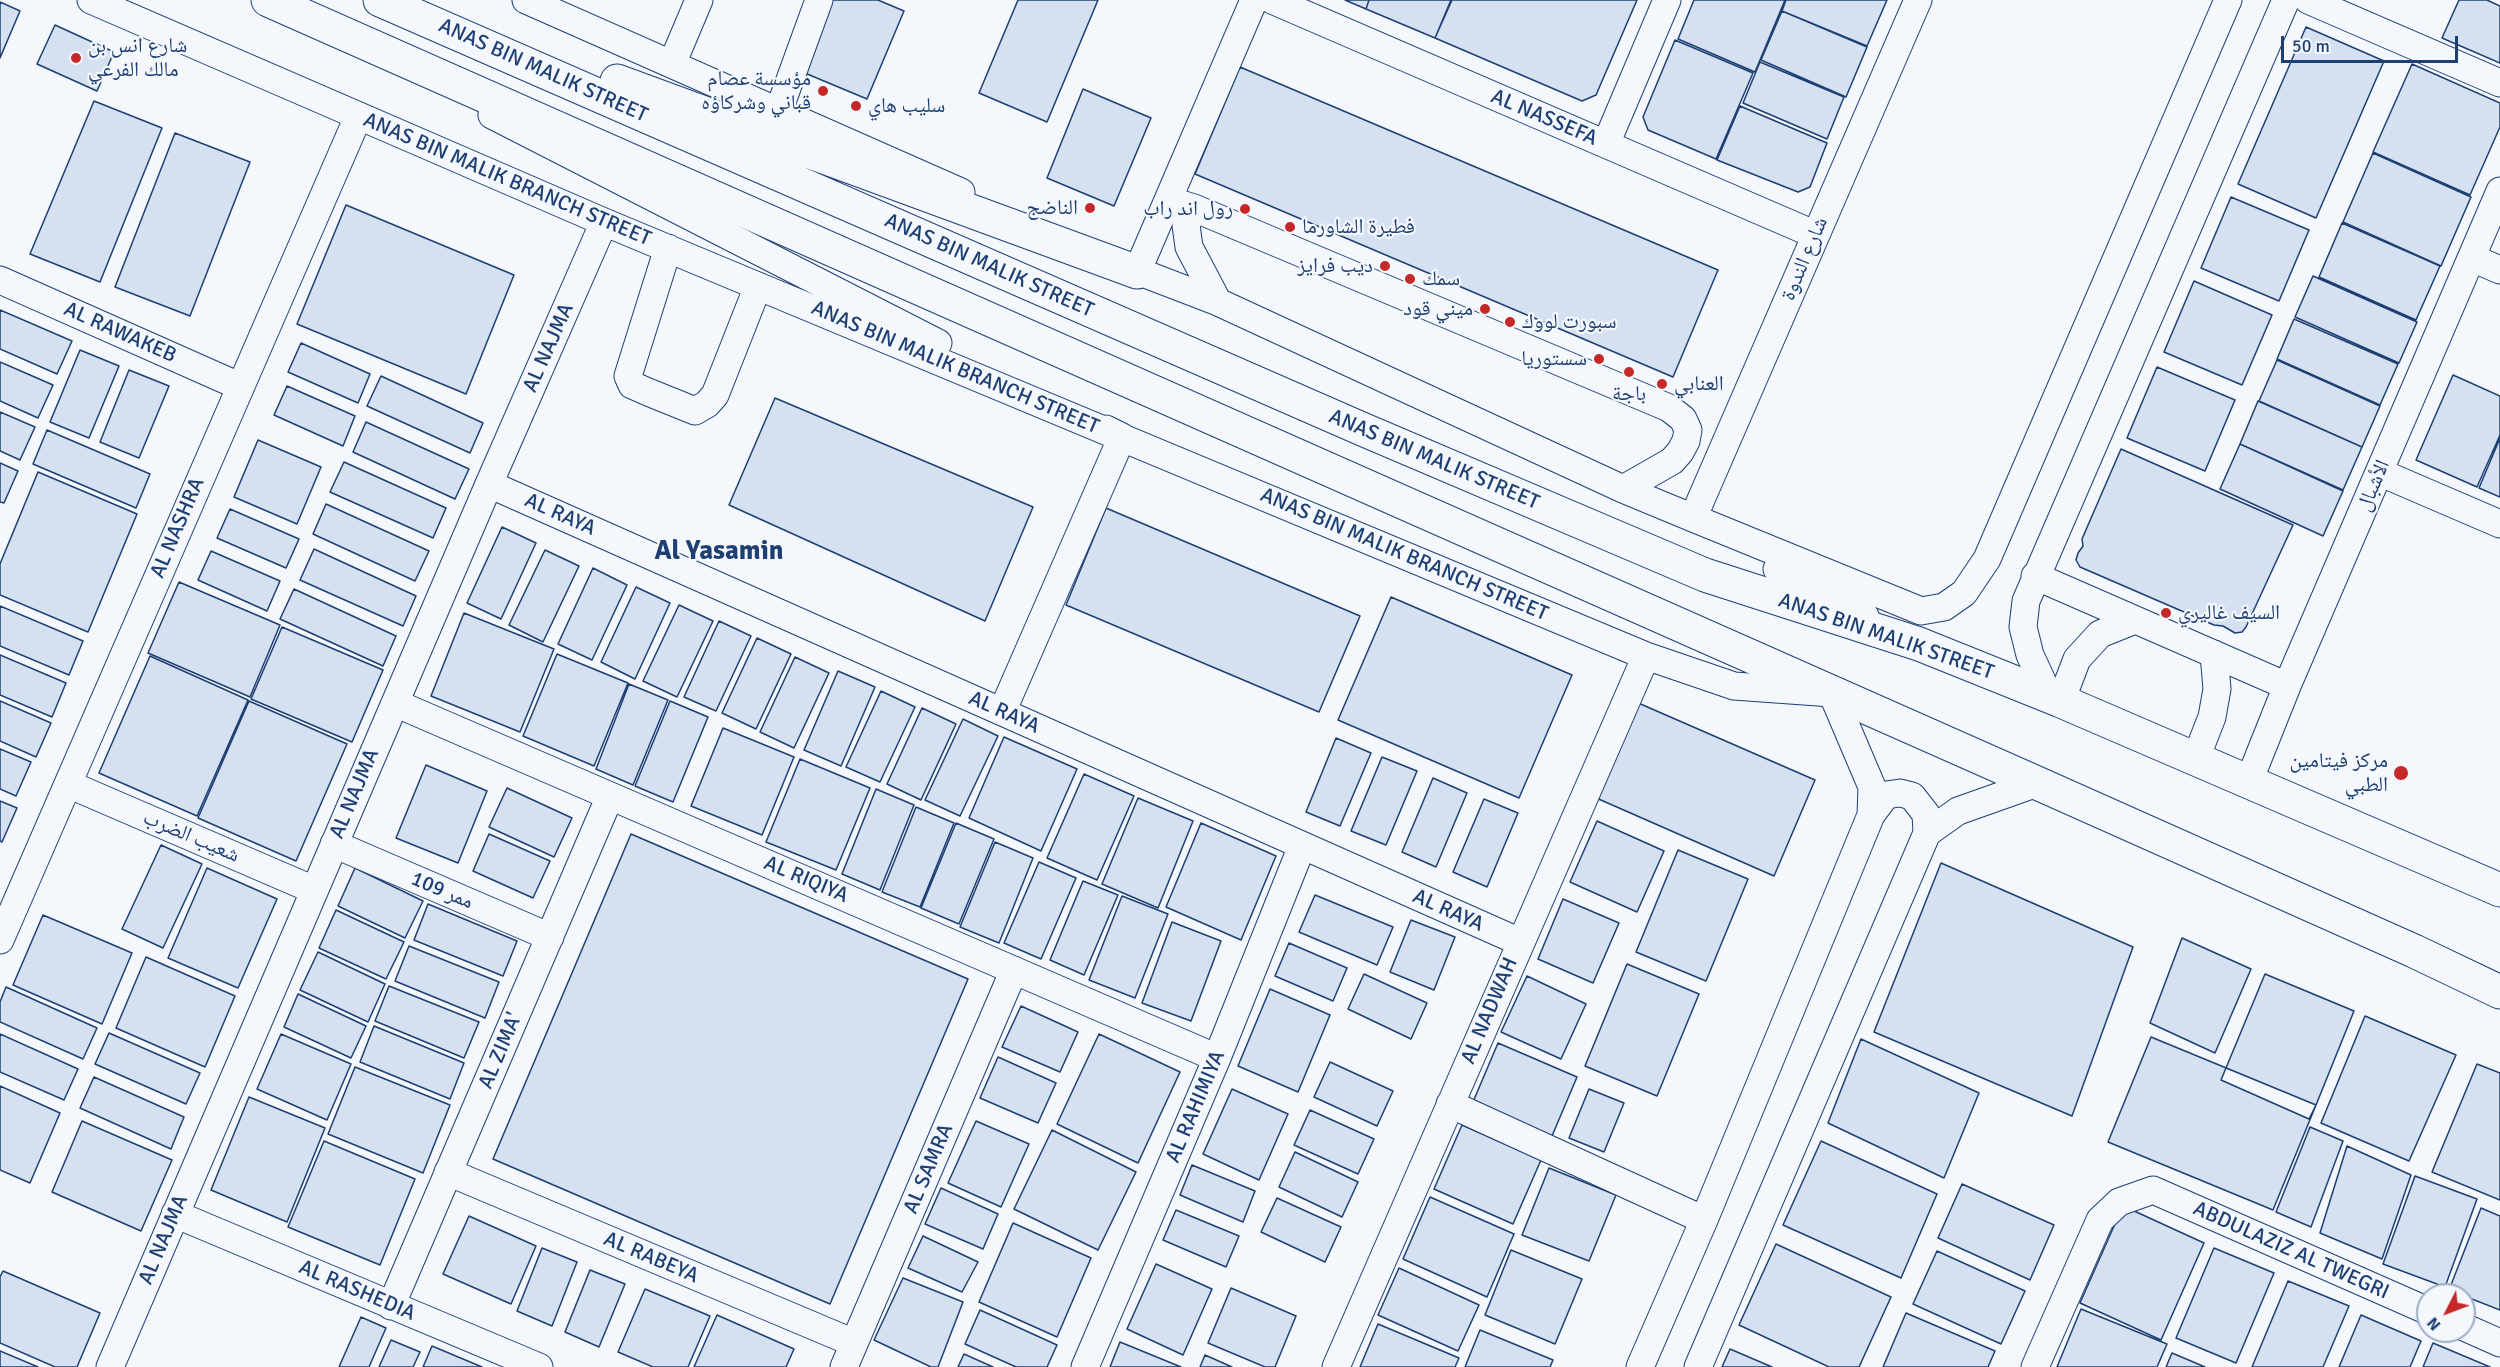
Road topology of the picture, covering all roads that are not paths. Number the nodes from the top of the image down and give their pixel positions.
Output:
1 (91, 0) edge
2 (268, 0) edge
3 (380, 0) edge
4 (395, 0) edge
5 (526, 0) edge
6 (699, 0) edge
7 (819, 0) edge
8 (1254, 0) edge
9 (1272, 0) edge
10 (1667, 0) edge
11 (1918, 0) edge
12 (2228, 0) edge
13 (2286, 0) edge
14 (2308, 0) edge
15 (672, 64) junction
16 (2500, 82) edge
17 (779, 110) junction
18 (358, 117) junction
19 (1606, 144) junction
20 (2500, 191) edge
21 (1168, 200) junction
22 (1194, 208) junction
23 (604, 222) junction
24 (1816, 236) junction
25 (668, 248) junction
26 (2472, 258) junction
27 (2500, 270) edge
28 (1137, 272) junction
29 (0, 280) edge
30 (758, 286) junction
31 (1218, 302) junction
32 (239, 386) junction
33 (1122, 437) junction
34 (2379, 472) junction
35 (489, 484) junction
36 (1623, 489) junction
37 (1693, 518) junction
38 (2500, 524) edge
39 (2035, 576) junction
40 (2136, 620) junction
41 (1919, 644) junction
42 (2214, 654) junction
43 (1646, 656) junction
44 (2287, 686) junction
45 (1832, 693) junction
46 (2055, 698) junction
47 (395, 703) junction
48 (1002, 712) junction
49 (2196, 758) junction
50 (2249, 781) junction
51 (2037, 783) junction
52 (68, 784) junction
53 (610, 796) junction
54 (1871, 814) junction
55 (1927, 833) junction
56 (334, 844) junction
57 (1302, 846) junction
58 (314, 890) junction
59 (2500, 890) edge
60 (550, 937) junction
61 (0, 940) edge
62 (1520, 942) junction
63 (1014, 970) junction
64 (2500, 992) edge
65 (1217, 1058) junction
66 (1450, 1104) junction
67 (448, 1172) junction
68 (175, 1214) junction
69 (1704, 1220) junction
70 (391, 1306) junction
71 (2416, 1306) edge
72 (2476, 1332) edge
73 (2500, 1343) edge
74 (849, 1355) edge
75 (110, 1367) edge
76 (539, 1367) edge
77 (1085, 1367) edge
78 (1336, 1367) edge
79 (1640, 1367) edge
80 (1698, 1367) edge
81 (2035, 1367) edge

1 - 18 street, ANAS BIN MALIK BRANCH STREET
2 - 33 street
2 - 45 main road
3 - 41 main road, ANAS BIN MALIK STREET
4 - 28 main road
5 - 15 street
6 - 15 street
7 - 17 street
8 - 21 street
9 - 19 street, AL NASSEFA
10 - 19 street
11 - 24 street, شارع الندوة
12 - 37 street
13 - 39 street
14 - 16 street
15 - 17 street
17 - 28 street
18 - 23 street, ANAS BIN MALIK BRANCH STREET
18 - 32 street, AL NASHRA
19 - 24 street, AL NASSEFA
20 - 26 street, الأشبال
21 - 22 street
21 - 28 street
22 - 31 street
22 - 36 street
23 - 25 street, ANAS BIN MALIK BRANCH STREET
23 - 35 street, AL NAJMA
24 - 37 street, شارع الندوة
25 - 30 street, ANAS BIN MALIK BRANCH STREET
25 - 30 street
26 - 27 street
26 - 34 street, الأشبال
28 - 31 street
29 - 32 street, AL RAWAKEB
30 - 33 street, ANAS BIN MALIK BRANCH STREET
31 - 36 street
32 - 52 street, AL NASHRA
33 - 43 street, ANAS BIN MALIK BRANCH STREET
33 - 48 street
34 - 38 street
34 - 44 street, الأشبال
35 - 47 street, AL NAJMA
35 - 48 street, AL RAYA
36 - 37 street
36 - 41 street
39 - 40 street
39 - 46 street
40 - 42 street
40 - 46 street
41 - 46 main road, ANAS BIN MALIK STREET
42 - 44 street
42 - 49 street
43 - 45 street, ANAS BIN MALIK BRANCH STREET
43 - 62 street, AL NADWAH
44 - 50 street, الأشبال
45 - 51 main road
45 - 54 street
46 - 49 main road, ANAS BIN MALIK STREET
47 - 53 street, AL RIQIYA
47 - 56 street, AL NAJMA
48 - 57 street, AL RAYA
49 - 50 main road, ANAS BIN MALIK STREET
50 - 59 main road, ANAS BIN MALIK STREET
51 - 55 street
51 - 64 main road
52 - 58 street, شعيب الضرب
52 - 61 street, AL NASHRA
53 - 60 street, AL ZIMA'
53 - 63 street, AL RIQIYA
54 - 55 street
54 - 69 street
55 - 80 street
56 - 58 street, AL NAJMA
56 - 60 street, ممر 109
57 - 62 street, AL RAYA
57 - 65 street, AL RAHIMIYA
58 - 68 street, AL NAJMA
60 - 67 street, AL ZIMA'
62 - 66 street, AL NADWAH
63 - 65 street, AL RIQIYA
63 - 74 street, AL SAMRA
65 - 77 street, AL RAHIMIYA
66 - 69 street
66 - 78 street, AL NADWAH
67 - 70 street, AL ZIMA'
67 - 74 street, AL RABEYA
68 - 70 street, AL RASHEDIA
68 - 75 street, AL NAJMA
69 - 79 street
70 - 76 street, AL RASHEDIA
71 - 81 street, ABDULAZIZ AL TWEGRI
72 - 73 street

